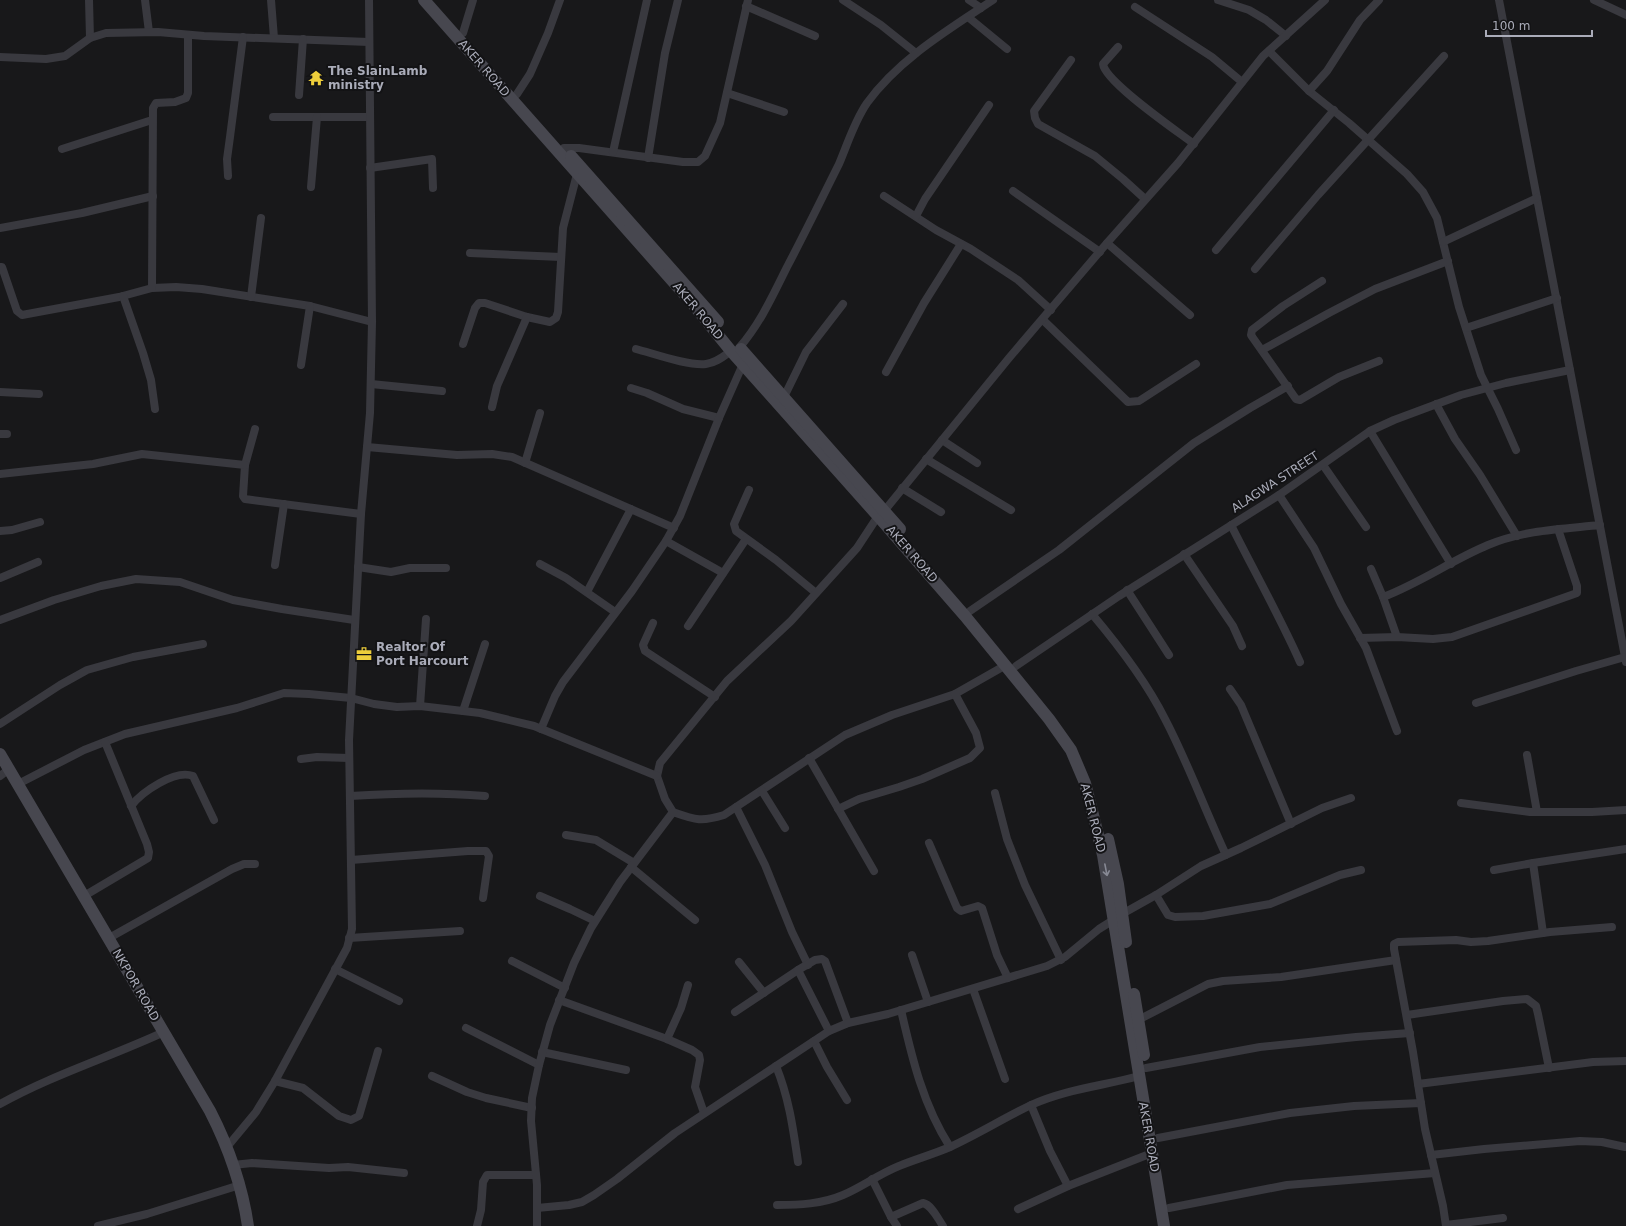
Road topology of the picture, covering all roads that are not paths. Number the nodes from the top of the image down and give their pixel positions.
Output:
1 (89, 0) edge
2 (145, 0) edge
3 (271, 0) edge
4 (369, 0) edge
5 (424, 0) edge
6 (434, 0) edge
7 (473, 0) edge
8 (647, 0) edge
9 (678, 0) edge
10 (842, 0) edge
11 (969, 0) edge
12 (993, 0) edge
13 (1218, 0) edge
14 (1325, 0) edge
15 (1379, 0) edge
16 (1499, 0) edge
17 (1594, 0) edge
18 (557, 2) edge
19 (747, 3) edge
20 (1136, 7) dead end
21 (981, 8) junction
22 (1626, 15) edge
23 (968, 17) junction
24 (149, 32) junction
25 (463, 33) junction
26 (188, 35) junction
27 (815, 36) dead end
28 (1286, 36) junction
29 (243, 37) junction
30 (90, 38) junction
31 (274, 38) junction
32 (303, 39) junction
33 (369, 42) junction
34 (1118, 47) dead end
35 (1007, 49) dead end
36 (1269, 51) junction
37 (916, 53) junction
38 (1444, 56) dead end
39 (0, 58) edge
40 (1071, 60) dead end
41 (488, 67) junction
42 (1242, 82) junction
43 (1309, 91) junction
44 (727, 93) junction
45 (517, 94) junction
46 (299, 95) dead end
47 (989, 105) dead end
48 (1334, 110) junction
49 (784, 112) dead end
50 (273, 117) dead end
51 (317, 117) junction
52 (370, 117) junction
53 (152, 120) junction
54 (1368, 140) junction
55 (1194, 144) junction
56 (564, 148) junction
57 (62, 149) dead end
58 (613, 152) junction
59 (648, 158) junction
60 (370, 168) junction
61 (577, 174) junction
62 (228, 176) dead end
63 (311, 187) dead end
64 (433, 188) dead end
65 (1013, 191) dead end
66 (153, 196) junction
67 (884, 196) dead end
68 (1537, 198) junction
69 (1145, 199) junction
70 (916, 216) junction
71 (261, 218) dead end
72 (0, 228) edge
73 (1443, 242) junction
74 (1107, 243) junction
75 (961, 244) junction
76 (1216, 250) dead end
77 (1100, 252) junction
78 (470, 253) dead end
79 (561, 257) junction
80 (1448, 261) junction
81 (1, 264) edge
82 (1255, 269) dead end
83 (1322, 281) dead end
84 (152, 288) junction
85 (123, 296) junction
86 (251, 297) junction
87 (1557, 298) junction
88 (844, 304) dead end
89 (310, 306) junction
90 (1051, 310) junction
91 (706, 315) junction
92 (1190, 315) dead end
93 (527, 317) junction
94 (1043, 320) junction
95 (372, 322) junction
96 (1466, 328) junction
97 (463, 344) dead end
98 (636, 349) dead end
99 (735, 349) junction
100 (1262, 350) junction
101 (1379, 361) dead end
102 (743, 364) junction
103 (1196, 364) dead end
104 (301, 365) dead end
105 (1570, 370) junction
106 (886, 372) dead end
107 (371, 384) junction
108 (1288, 386) junction
109 (631, 388) dead end
110 (1487, 388) junction
111 (442, 391) dead end
112 (0, 392) edge
113 (39, 394) dead end
114 (784, 397) junction
115 (1436, 404) junction
116 (492, 407) dead end
117 (155, 409) dead end
118 (540, 413) dead end
119 (719, 418) junction
120 (255, 429) dead end
121 (1370, 432) junction
122 (942, 440) junction
123 (367, 448) junction
124 (1516, 450) dead end
125 (926, 460) junction
126 (525, 462) junction
127 (977, 463) dead end
128 (245, 465) junction
129 (1323, 465) junction
130 (0, 474) edge
131 (902, 488) junction
132 (749, 490) dead end
133 (1279, 495) junction
134 (284, 504) junction
135 (631, 509) junction
136 (1011, 510) dead end
137 (941, 512) dead end
138 (881, 513) junction
139 (361, 514) junction
140 (40, 522) dead end
141 (1231, 525) junction
142 (1600, 525) junction
143 (1366, 527) dead end
144 (674, 528) junction
145 (1558, 529) junction
146 (0, 531) edge
147 (1517, 536) junction
148 (746, 539) junction
149 (666, 541) junction
150 (1184, 554) junction
151 (38, 562) dead end
152 (540, 564) dead end
153 (1451, 564) junction
154 (275, 565) dead end
155 (358, 567) junction
156 (446, 568) dead end
157 (1371, 568) dead end
158 (723, 573) junction
159 (0, 578) edge
160 (1127, 590) junction
161 (587, 592) junction
162 (816, 593) junction
163 (1384, 597) junction
164 (970, 611) junction
165 (615, 612) junction
166 (1092, 614) junction
167 (426, 619) dead end
168 (0, 620) edge
169 (354, 620) junction
170 (653, 623) dead end
171 (688, 626) dead end
172 (1397, 636) junction
173 (1360, 638) junction
174 (203, 644) dead end
175 (485, 644) dead end
176 (1242, 646) dead end
177 (1169, 655) dead end
178 (1626, 660) edge
179 (1300, 662) dead end
180 (1011, 666) junction
181 (1230, 689) dead end
182 (955, 694) junction
183 (715, 697) junction
184 (351, 698) junction
185 (1476, 703) dead end
186 (420, 706) junction
187 (463, 711) junction
188 (0, 724) edge
189 (541, 729) junction
190 (1397, 731) dead end
191 (105, 742) junction
192 (0, 754) edge
193 (1527, 754) dead end
194 (349, 758) junction
195 (809, 758) junction
196 (301, 759) dead end
197 (4, 773) edge
198 (657, 776) junction
199 (18, 784) junction
200 (762, 791) junction
201 (995, 793) dead end
202 (350, 796) junction
203 (485, 796) dead end
204 (1351, 798) dead end
205 (1460, 803) dead end
206 (131, 806) junction
207 (736, 807) junction
208 (838, 809) junction
209 (1626, 810) edge
210 (673, 812) junction
211 (1537, 812) junction
212 (214, 820) dead end
213 (1291, 824) junction
214 (785, 828) dead end
215 (566, 834) dead end
216 (929, 843) dead end
217 (1626, 849) edge
218 (1226, 855) junction
219 (351, 860) junction
220 (1533, 862) junction
221 (255, 864) dead end
222 (632, 865) junction
223 (1360, 870) dead end
224 (1494, 870) dead end
225 (874, 871) dead end
226 (1156, 895) junction
227 (84, 896) junction
228 (540, 896) dead end
229 (483, 898) dead end
230 (1118, 916) junction
231 (695, 920) dead end
232 (595, 921) junction
233 (1612, 927) dead end
234 (460, 931) dead end
235 (1542, 933) junction
236 (109, 938) junction
237 (349, 938) junction
238 (912, 955) dead end
239 (1061, 960) junction
240 (1396, 960) junction
241 (512, 961) dead end
242 (739, 962) dead end
243 (808, 965) junction
244 (335, 969) junction
245 (798, 970) junction
246 (1008, 978) junction
247 (688, 985) dead end
248 (565, 988) junction
249 (973, 988) junction
250 (764, 993) junction
251 (560, 1000) junction
252 (399, 1001) dead end
253 (928, 1002) junction
254 (901, 1010) junction
255 (735, 1012) dead end
256 (1407, 1015) junction
257 (1138, 1020) junction
258 (848, 1023) junction
259 (466, 1028) dead end
260 (829, 1031) junction
261 (164, 1032) junction
262 (1410, 1033) junction
263 (667, 1039) junction
264 (814, 1041) junction
265 (378, 1051) dead end
266 (542, 1052) junction
267 (1626, 1061) edge
268 (539, 1065) junction
269 (776, 1066) junction
270 (1549, 1068) junction
271 (626, 1070) dead end
272 (1142, 1072) junction
273 (432, 1076) dead end
274 (1005, 1080) dead end
275 (275, 1081) junction
276 (1418, 1084) junction
277 (847, 1100) dead end
278 (1421, 1102) junction
279 (0, 1104) edge
280 (1031, 1105) junction
281 (532, 1108) junction
282 (1149, 1111) junction
283 (704, 1113) junction
284 (1158, 1138) junction
285 (227, 1147) junction
286 (950, 1147) junction
287 (1625, 1147) dead end
288 (1152, 1154) junction
289 (1431, 1155) junction
290 (798, 1162) dead end
291 (233, 1165) junction
292 (404, 1173) dead end
293 (1435, 1173) junction
294 (536, 1175) junction
295 (872, 1179) junction
296 (240, 1185) junction
297 (1068, 1186) junction
298 (777, 1205) dead end
299 (537, 1208) junction
300 (1169, 1208) junction
301 (1018, 1209) dead end
302 (891, 1217) junction
303 (1503, 1218) dead end
304 (1446, 1225) edge
305 (98, 1226) edge
306 (248, 1226) edge
307 (477, 1226) edge
308 (537, 1226) edge
309 (897, 1226) edge
310 (943, 1226) edge
311 (1164, 1226) edge
312 (1172, 1226) edge

1 - 30 street
2 - 24 street
3 - 31 street
4 - 33 street
5 - 41 street, AKER ROAD
6 - 25 street, AKER ROAD
7 - 25 street
8 - 58 street
9 - 59 street
10 - 37 street
11 - 21 street
12 - 21 street
13 - 28 street
14 - 28 street
15 - 43 street
16 - 68 street
17 - 22 street
18 - 45 street
19 - 27 street
19 - 44 street
20 - 42 street
21 - 23 street
23 - 35 street
23 - 37 street
24 - 26 street
24 - 30 street
25 - 41 street, AKER ROAD
26 - 29 street
26 - 53 street
28 - 36 street
29 - 31 street
29 - 62 street
30 - 39 street
31 - 32 street
32 - 33 street
32 - 46 street
33 - 52 street
34 - 55 street
36 - 42 street
36 - 43 street
37 - 99 street
38 - 54 street
40 - 69 street
41 - 45 street, AKER ROAD
41 - 61 street, AKER ROAD
42 - 55 street
43 - 48 street
44 - 49 street
44 - 59 street
45 - 56 street, AKER ROAD
47 - 70 street
48 - 54 street
48 - 76 street
50 - 51 street
51 - 52 street
51 - 63 street
52 - 60 street
53 - 57 street
53 - 66 street
54 - 73 street
54 - 82 street
55 - 69 street
56 - 58 street
56 - 91 street, AKER ROAD
58 - 59 street
60 - 64 street
60 - 95 street
61 - 79 street
61 - 91 street, AKER ROAD
65 - 77 street
66 - 72 street
66 - 84 street
67 - 70 street
68 - 73 street
68 - 87 street
69 - 74 street
70 - 75 street
71 - 86 street
73 - 80 street
74 - 77 street
74 - 92 street
75 - 90 street
75 - 106 street
77 - 90 street
78 - 79 street
79 - 93 street
80 - 96 street
80 - 100 street
81 - 85 street
83 - 100 street
84 - 85 street
84 - 86 street
85 - 117 street
86 - 89 street
87 - 96 street
87 - 105 street
88 - 114 street
89 - 95 street
89 - 104 street
90 - 94 street
91 - 99 street, AKER ROAD
93 - 97 street
93 - 116 street
94 - 103 street
94 - 122 street
95 - 107 street
96 - 110 street
98 - 99 street
99 - 102 street, AKER ROAD
99 - 114 street, AKER ROAD
100 - 108 street
101 - 108 street
102 - 119 street
102 - 138 street, AKER ROAD
105 - 110 street, ALAGWA STREET
105 - 142 street
107 - 111 street
107 - 123 street
108 - 164 street
109 - 119 street
110 - 115 street, ALAGWA STREET
110 - 124 street
112 - 113 street
114 - 138 street, AKER ROAD
115 - 121 street, ALAGWA STREET
115 - 147 street
118 - 126 street
119 - 144 street
120 - 128 street
121 - 129 street, ALAGWA STREET
121 - 153 street
122 - 125 street
122 - 127 street
123 - 126 street
123 - 139 street
125 - 131 street
125 - 136 street
126 - 135 street
128 - 130 street
128 - 134 street
129 - 133 street, ALAGWA STREET
129 - 143 street
131 - 137 street
131 - 138 street
132 - 148 street
133 - 141 street, ALAGWA STREET
133 - 173 street
134 - 139 street
134 - 154 street
135 - 144 street
135 - 161 street
138 - 162 street
138 - 164 street, AKER ROAD
138 - 180 street, AKER ROAD
139 - 155 street
140 - 146 street
141 - 150 street, ALAGWA STREET
141 - 179 street
142 - 145 street
142 - 178 street
144 - 149 street
145 - 147 street
145 - 172 street
147 - 153 street
148 - 158 street
148 - 162 street
149 - 158 street
149 - 165 street
150 - 160 street, ALAGWA STREET
150 - 176 street
151 - 159 street
152 - 161 street
153 - 163 street
155 - 156 street
155 - 169 street
157 - 163 street
158 - 171 street
160 - 166 street, ALAGWA STREET
160 - 177 street
161 - 165 street
162 - 183 street
163 - 172 street
164 - 180 street, AKER ROAD
165 - 189 street
166 - 180 street, ALAGWA STREET
166 - 218 street
167 - 186 street
168 - 169 street
169 - 184 street
170 - 183 street
172 - 173 street
173 - 190 street
174 - 188 street
175 - 187 street
178 - 185 street
180 - 182 street, ALAGWA STREET
180 - 230 street, AKER ROAD
181 - 213 street
182 - 195 street, ALAGWA STREET
182 - 208 street
183 - 198 street
184 - 186 street
184 - 191 street
184 - 194 street
186 - 187 street
187 - 189 street
189 - 198 street
191 - 199 street
191 - 206 street
192 - 197 street, NKPOR ROAD
193 - 211 street
194 - 196 street
194 - 202 street
195 - 200 street, ALAGWA STREET
195 - 208 street
197 - 199 street, NKPOR ROAD
198 - 210 street
199 - 227 street, NKPOR ROAD
200 - 207 street, ALAGWA STREET
200 - 214 street
201 - 239 street
202 - 203 street
202 - 219 street
204 - 213 street
205 - 211 street
206 - 212 street
206 - 227 street
207 - 210 street, ALAGWA STREET
207 - 243 street
208 - 225 street
209 - 211 street
210 - 222 street
213 - 218 street
215 - 222 street
216 - 246 street
217 - 220 street
218 - 226 street
219 - 229 street
219 - 237 street
220 - 224 street
220 - 235 street
221 - 236 street
222 - 231 street
222 - 232 street
223 - 226 street
226 - 230 street
227 - 236 street, NKPOR ROAD
228 - 232 street
230 - 239 street
230 - 257 street, AKER ROAD
230 - 272 street, AKER ROAD
232 - 248 street
233 - 235 street
234 - 237 street
235 - 240 street
236 - 261 street, NKPOR ROAD
237 - 244 street
238 - 253 street
239 - 246 street
240 - 256 street
240 - 257 street
241 - 248 street
242 - 250 street
243 - 245 street
243 - 258 street
244 - 252 street
244 - 275 street
245 - 250 street
245 - 260 street
246 - 249 street
247 - 263 street
248 - 251 street
249 - 253 street
249 - 274 street
250 - 255 street
251 - 263 street
251 - 266 street
253 - 254 street
254 - 258 street
254 - 286 street
256 - 262 street
256 - 270 street
257 - 272 street, AKER ROAD
258 - 260 street
259 - 268 street
260 - 264 street
261 - 279 street
261 - 285 street, NKPOR ROAD
262 - 272 street
262 - 276 street
263 - 283 street
264 - 269 street
264 - 277 street
265 - 275 street
266 - 268 street
266 - 271 street
267 - 270 street
268 - 281 street
269 - 283 street
269 - 290 street
270 - 276 street
272 - 280 street
272 - 282 street, AKER ROAD
273 - 281 street
275 - 285 street
276 - 278 street
278 - 284 street
278 - 289 street
280 - 286 street
280 - 297 street
281 - 294 street
282 - 284 street, AKER ROAD
282 - 288 street, AKER ROAD
283 - 299 street
284 - 300 street, AKER ROAD
285 - 291 street, NKPOR ROAD
286 - 295 street
287 - 289 street
288 - 297 street
288 - 311 street, AKER ROAD
289 - 293 street
291 - 292 street
291 - 296 street, NKPOR ROAD
293 - 300 street
293 - 304 street
294 - 299 street
294 - 307 street
295 - 298 street
295 - 302 street
296 - 305 street
296 - 306 street, NKPOR ROAD
297 - 301 street
299 - 308 street
300 - 312 street, AKER ROAD
302 - 309 street
302 - 310 street
303 - 304 street

